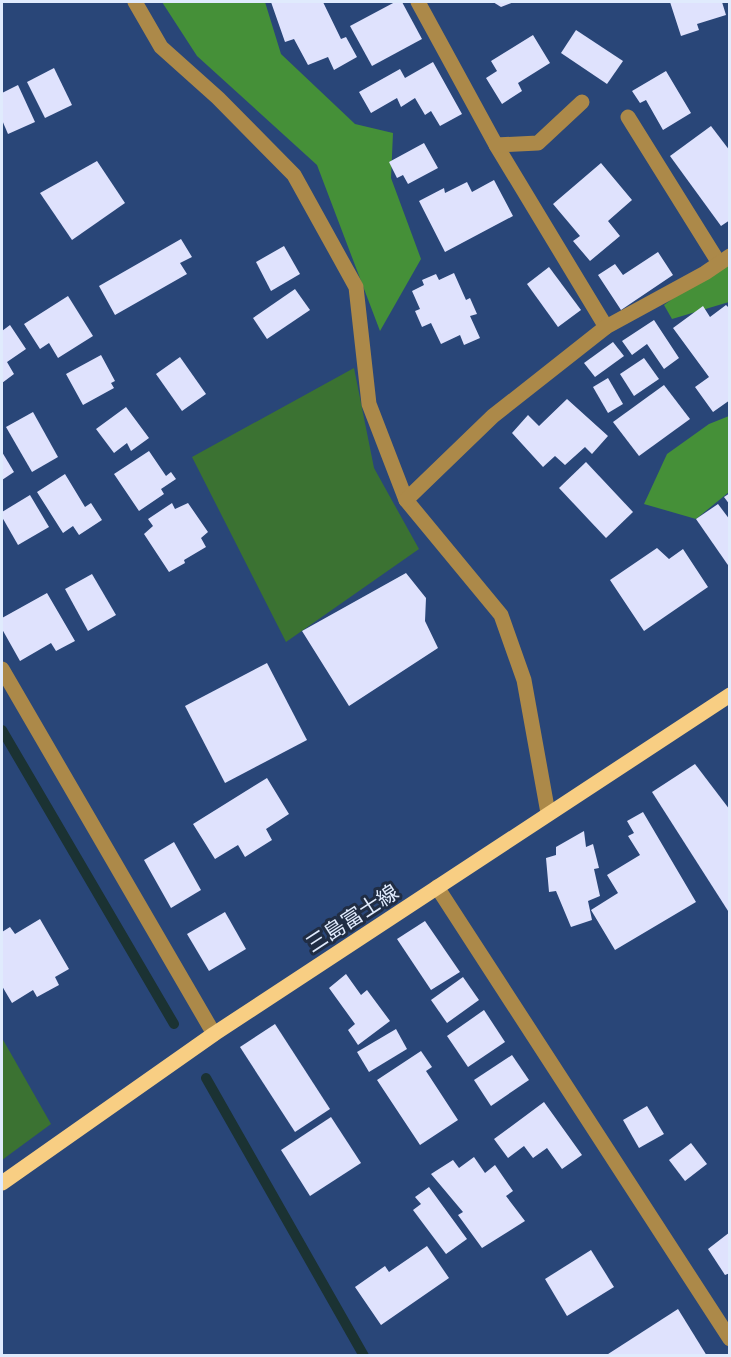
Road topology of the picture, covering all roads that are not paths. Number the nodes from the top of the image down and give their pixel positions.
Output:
1 (135, 2) edge
2 (418, 2) edge
3 (582, 102) dead end
4 (628, 117) dead end
5 (496, 146) junction
6 (724, 259) edge
7 (606, 327) junction
8 (406, 500) junction
9 (2, 669) edge
10 (729, 694) edge
11 (548, 813) junction
12 (437, 887) junction
13 (214, 1034) junction
14 (2, 1183) edge
15 (729, 1339) edge

1 - 8 street
2 - 5 street
3 - 5 street
4 - 6 street
5 - 7 street
6 - 7 street
7 - 8 street
8 - 11 street
9 - 13 street
10 - 11 main road, 三島富士線
11 - 12 main road, 三島富士線
12 - 13 main road, 三島富士線
12 - 15 street
13 - 14 main road, 三島富士線

